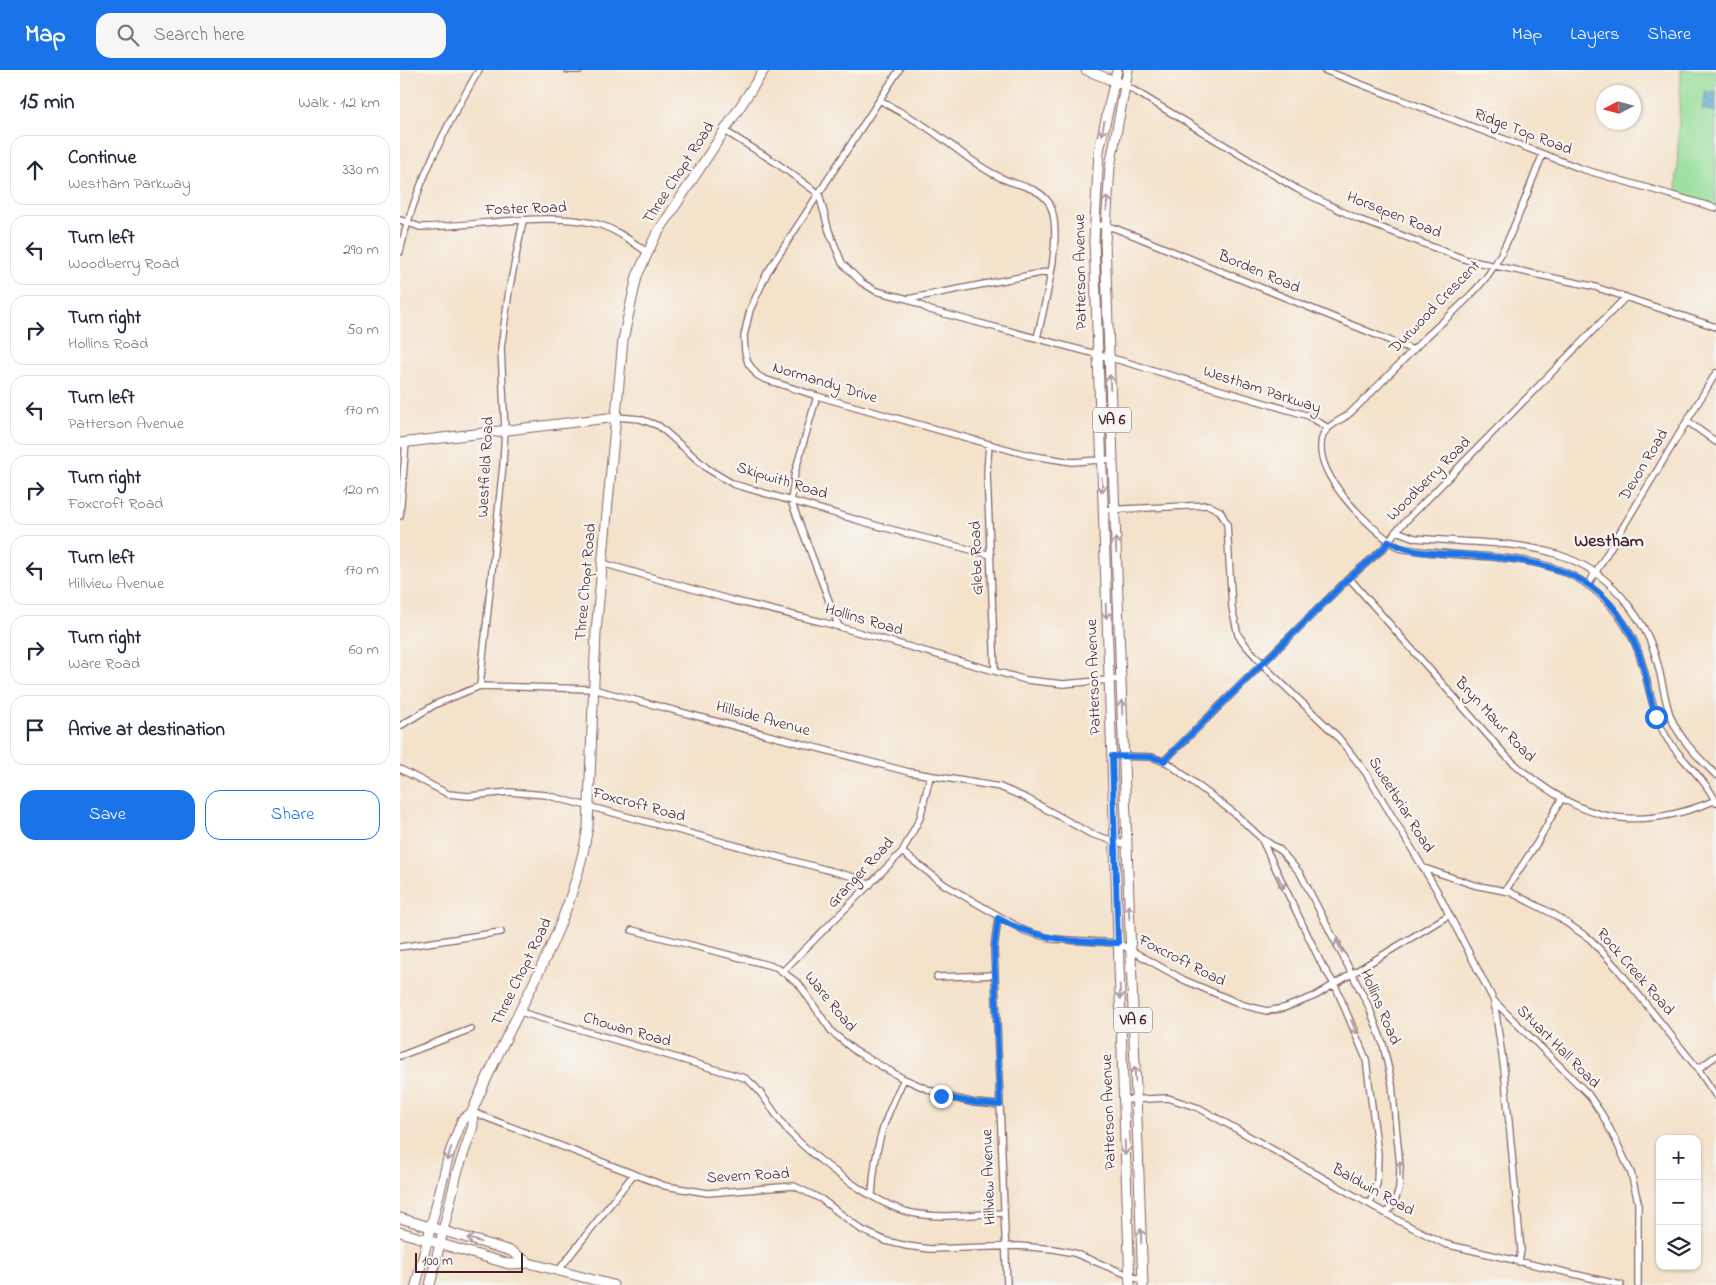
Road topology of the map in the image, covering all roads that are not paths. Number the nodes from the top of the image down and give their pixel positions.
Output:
1 (479, 70) edge
2 (568, 70) edge
3 (580, 70) edge
4 (764, 70) edge
5 (899, 70) edge
6 (1086, 70) edge
7 (1117, 70) edge
8 (1128, 70) edge
9 (1324, 70) edge
10 (1114, 81) junction
11 (1125, 85) junction
12 (880, 100) junction
13 (724, 130) junction
14 (1543, 154) junction
15 (819, 194) junction
16 (1716, 208) edge
17 (400, 220) edge
18 (523, 221) junction
19 (408, 223) junction
20 (1094, 224) junction
21 (1106, 226) junction
22 (400, 252) edge
23 (648, 252) junction
24 (1493, 266) junction
25 (1051, 272) junction
26 (1626, 297) junction
27 (908, 299) junction
28 (1716, 327) edge
29 (1037, 338) junction
30 (1413, 350) junction
31 (1098, 355) junction
32 (1109, 358) junction
33 (1716, 373) edge
34 (817, 396) junction
35 (617, 418) junction
36 (1687, 421) junction
37 (1328, 428) junction
38 (505, 430) junction
39 (403, 442) edge
40 (1716, 442) edge
41 (989, 444) junction
42 (1113, 459) junction
43 (1101, 461) junction
44 (791, 501) junction
45 (1115, 509) junction
46 (1103, 510) junction
47 (400, 516) edge
48 (1396, 531) junction
49 (1389, 541) junction
50 (990, 555) junction
51 (602, 564) junction
52 (1596, 572) junction
53 (1349, 578) junction
54 (1588, 585) junction
55 (839, 627) junction
56 (1262, 664) junction
57 (995, 672) junction
58 (1121, 679) junction
59 (1109, 680) junction
60 (480, 686) junction
61 (593, 689) junction
62 (400, 726) edge
63 (1112, 756) junction
64 (1124, 756) junction
65 (1164, 761) junction
66 (400, 769) edge
67 (1716, 774) edge
68 (930, 777) junction
69 (1562, 798) junction
70 (1716, 801) edge
71 (589, 805) junction
72 (1260, 838) junction
73 (1114, 842) junction
74 (1127, 844) junction
75 (902, 852) junction
76 (1424, 868) junction
77 (870, 885) junction
78 (1505, 891) junction
79 (1449, 915) junction
80 (998, 918) junction
81 (632, 930) dead end
82 (501, 932) dead end
83 (1118, 943) junction
84 (400, 947) edge
85 (1130, 950) junction
86 (783, 971) junction
87 (1352, 974) junction
88 (995, 975) junction
89 (937, 977) dead end
90 (1335, 985) junction
91 (1494, 1001) junction
92 (520, 1012) junction
93 (471, 1030) dead end
94 (400, 1056) edge
95 (1716, 1056) edge
96 (1698, 1068) junction
97 (904, 1079) junction
98 (1716, 1096) edge
99 (1136, 1099) junction
100 (1124, 1100) junction
101 (1000, 1105) junction
102 (472, 1112) junction
103 (633, 1175) junction
104 (872, 1195) junction
105 (1370, 1203) junction
106 (1004, 1213) junction
107 (1386, 1213) junction
108 (400, 1218) edge
109 (430, 1228) junction
110 (443, 1231) junction
111 (400, 1232) edge
112 (427, 1240) junction
113 (440, 1243) junction
114 (1005, 1246) junction
115 (1519, 1262) junction
116 (529, 1263) junction
117 (558, 1270) junction
118 (1130, 1281) edge
119 (1143, 1283) edge
120 (416, 1285) edge
121 (430, 1285) edge
122 (613, 1285) edge
123 (1007, 1285) edge
124 (1621, 1285) edge
125 (1638, 1285) edge

1 - 19 street
2 - 3 street
4 - 13 main road, Three Chopt Road
5 - 12 street, Normandy Drive
6 - 10 main road, Horsepen Road
7 - 10 main road, Patterson Avenue / VA 6
8 - 11 main road, Patterson Avenue / VA 6
9 - 14 street, Ridge Top Road
10 - 11 main road, Horsepen Road
10 -> 20 main road, Patterson Avenue / VA 6
21 -> 11 main road, Patterson Avenue / VA 6
11 - 24 street, Horsepen Road
12 - 15 street, Normandy Drive
12 - 25 street
13 - 15 street
13 - 23 main road, Three Chopt Road
14 - 16 street, Ridge Top Road
14 - 24 street, Durwood Crescent
15 - 27 street
15 - 34 street, Normandy Drive
17 - 19 street, Foster Road
18 - 19 street, Foster Road
18 - 23 street, Foster Road
18 - 38 street, Westfield Road
19 - 22 street
20 - 21 street, Borden Road
20 - 31 main road, Patterson Avenue / VA 6
21 - 30 street, Borden Road
21 - 32 main road, Patterson Avenue / VA 6
23 - 35 main road, Three Chopt Road
24 - 26 street, Horsepen Road
24 - 30 street, Durwood Crescent
25 - 27 street
25 - 29 street
26 - 28 street, Horsepen Road
26 - 48 street, Woodberry Road
27 - 29 street, Westham Parkway
29 - 31 street, Westham Parkway
30 - 37 street, Durwood Crescent
31 - 32 street, Westham Parkway
31 - 43 main road, Patterson Avenue / VA 6
32 - 37 street, Westham Parkway
42 -> 32 main road, Patterson Avenue / VA 6
33 - 36 street, Devon Road
34 - 41 street, Normandy Drive
34 - 44 street
35 - 38 main road, Skipwith Road
35 - 44 street, Skipwith Road
35 - 51 main road, Three Chopt Road
36 - 40 street
36 - 52 street, Devon Road
37 - 49 street, Westham Parkway
38 - 39 main road, Skipwith Road
38 - 60 street, Westfield Road
39 - 47 street
41 - 43 street, Normandy Drive
41 - 50 street, Glebe Road
42 - 43 street, Normandy Drive
42 - 45 main road, Patterson Avenue / VA 6
43 -> 46 main road, Patterson Avenue / VA 6
44 - 50 street, Skipwith Road
44 - 55 street
45 - 46 street, Sweetbriar Road
45 - 56 street, Sweetbriar Road
58 -> 45 main road, Patterson Avenue / VA 6
46 -> 59 main road, Patterson Avenue / VA 6
48 - 49 street, Woodberry Road
48 - 52 street
49 - 53 street, Woodberry Road
49 - 54 street, Westham Parkway
50 - 57 street, Glebe Road
51 - 55 street, Hollins Road
51 - 61 main road, Three Chopt Road
52 - 54 street, Devon Road
52 - 67 street
53 - 56 street, Woodberry Road
53 - 69 street, Bryn Mawr Road
54 - 70 street, Westham Parkway
55 - 57 street, Hollins Road
56 - 65 street, Woodberry Road
56 - 76 street, Sweetbriar Road
57 - 59 street, Hollins Road
58 - 59 street, Hollins Road
64 -> 58 main road, Patterson Avenue / VA 6
59 - 63 main road, Patterson Avenue / VA 6
60 - 61 street, Hillside Avenue
60 - 62 street, Hillside Avenue
61 - 68 street, Hillside Avenue
61 - 71 main road, Three Chopt Road
63 - 64 street, Hollins Road
63 - 73 main road, Patterson Avenue / VA 6
64 - 65 street, Hollins Road
64 - 74 main road, Patterson Avenue / VA 6
65 - 72 street, Hollins Road
66 - 71 street, Foxcroft Road
68 - 73 street, Hillside Avenue
68 - 75 street, Granger Road
69 - 70 street, Bryn Mawr Road
69 - 78 street
71 - 77 street, Foxcroft Road
71 - 92 main road, Three Chopt Road
87 -> 72 street, Hollins Road
72 -> 90 street, Hollins Road
73 - 74 street, Hillside Avenue
73 - 83 main road, Patterson Avenue / VA 6
85 -> 74 main road, Patterson Avenue / VA 6
75 - 77 street, Granger Road
75 - 80 street, Foxcroft Road
76 - 78 street, Rock Creek Road
76 - 79 street, Sweetbriar Road
77 - 86 street, Granger Road
78 - 96 street, Rock Creek Road
79 - 87 street, Foxcroft Road
79 - 91 street, Sweetbriar Road
80 - 83 street, Foxcroft Road
80 - 88 street, Hillview Avenue
81 - 86 street, Ware Road
82 - 84 street
83 - 85 street, Foxcroft Road
83 -> 100 main road, Patterson Avenue / VA 6
85 - 90 street, Foxcroft Road
99 -> 85 main road, Patterson Avenue / VA 6
86 - 97 street, Ware Road
87 - 90 street, Foxcroft Road
107 -> 87 street, Hollins Road
88 - 89 street
88 - 101 street, Hillview Avenue
90 -> 105 street, Hollins Road
91 - 115 street, Sweetbriar Road
91 - 125 street, Stuart Hall Road
92 - 102 main road, Three Chopt Road
92 - 104 street, Chowan Road
93 - 94 street
95 - 96 street
96 - 98 street, Rock Creek Road
97 - 101 street, Ware Road
97 - 104 street
99 - 100 street, Baldwin Road
99 - 105 street, Baldwin Road
119 -> 99 main road, Patterson Avenue / VA 6
100 -> 118 main road, Patterson Avenue / VA 6
101 - 106 street, Hillview Avenue
102 - 103 street, Severn Road
102 -> 109 main road, Three Chopt Road
102 - 110 main road, Three Chopt Road
103 - 114 street, Severn Road
103 - 117 street
104 - 106 street, Chowan Road
105 - 107 street, Baldwin Road
106 - 114 street, Hillview Avenue
107 - 115 street, Baldwin Road
108 - 109 main road
109 - 110 main road
109 - 112 main road, Three Chopt Road
110 - 113 main road, Three Chopt Road
116 -> 110 main road
111 - 112 main road
112 - 113 main road
112 - 120 main road, Three Chopt Road
113 - 116 main road
113 - 121 main road, Three Chopt Road
114 - 118 street, Severn Road
114 - 123 street, Hillview Avenue
115 - 124 street, Baldwin Road
116 - 117 main road
117 - 122 main road
118 - 119 street, Severn Road

